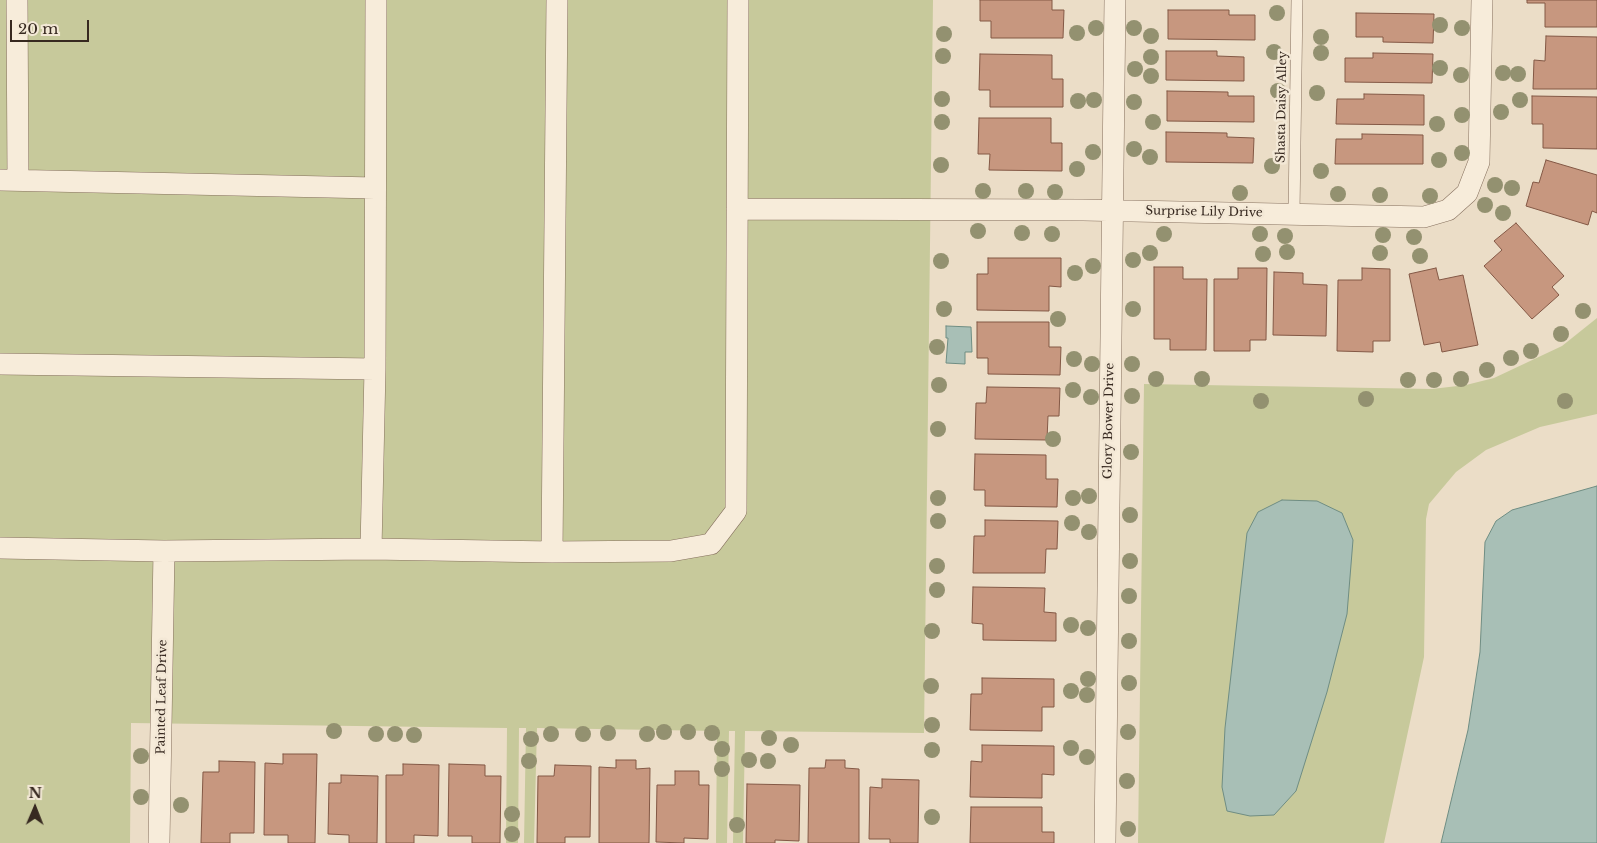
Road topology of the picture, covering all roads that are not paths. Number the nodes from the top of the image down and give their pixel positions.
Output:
1 (17, 0) edge
2 (376, 0) edge
3 (557, 0) edge
4 (738, 0) edge
5 (1115, 0) edge
6 (1297, 0) edge
7 (1482, 0) edge
8 (9, 180) edge
9 (375, 188) junction
10 (737, 209) junction
11 (1112, 210) junction
12 (1294, 214) junction
13 (0, 364) edge
14 (376, 369) junction
15 (0, 548) edge
16 (371, 549) junction
17 (164, 552) junction
18 (552, 552) junction
19 (159, 843) edge
20 (1105, 843) edge

1 - 8 street
2 - 9 street
3 - 18 street
4 - 10 street
5 - 11 street, Glory Bower Drive
6 - 12 lane, Shasta Daisy Alley
7 - 12 street, Surprise Lily Drive
8 - 9 street
9 - 14 street
10 - 11 street, Surprise Lily Drive
10 - 18 street
11 - 12 street, Surprise Lily Drive
11 - 20 street, Glory Bower Drive
13 - 14 street
14 - 16 street
15 - 17 street
16 - 17 street
16 - 18 street
17 - 19 street, Painted Leaf Drive

